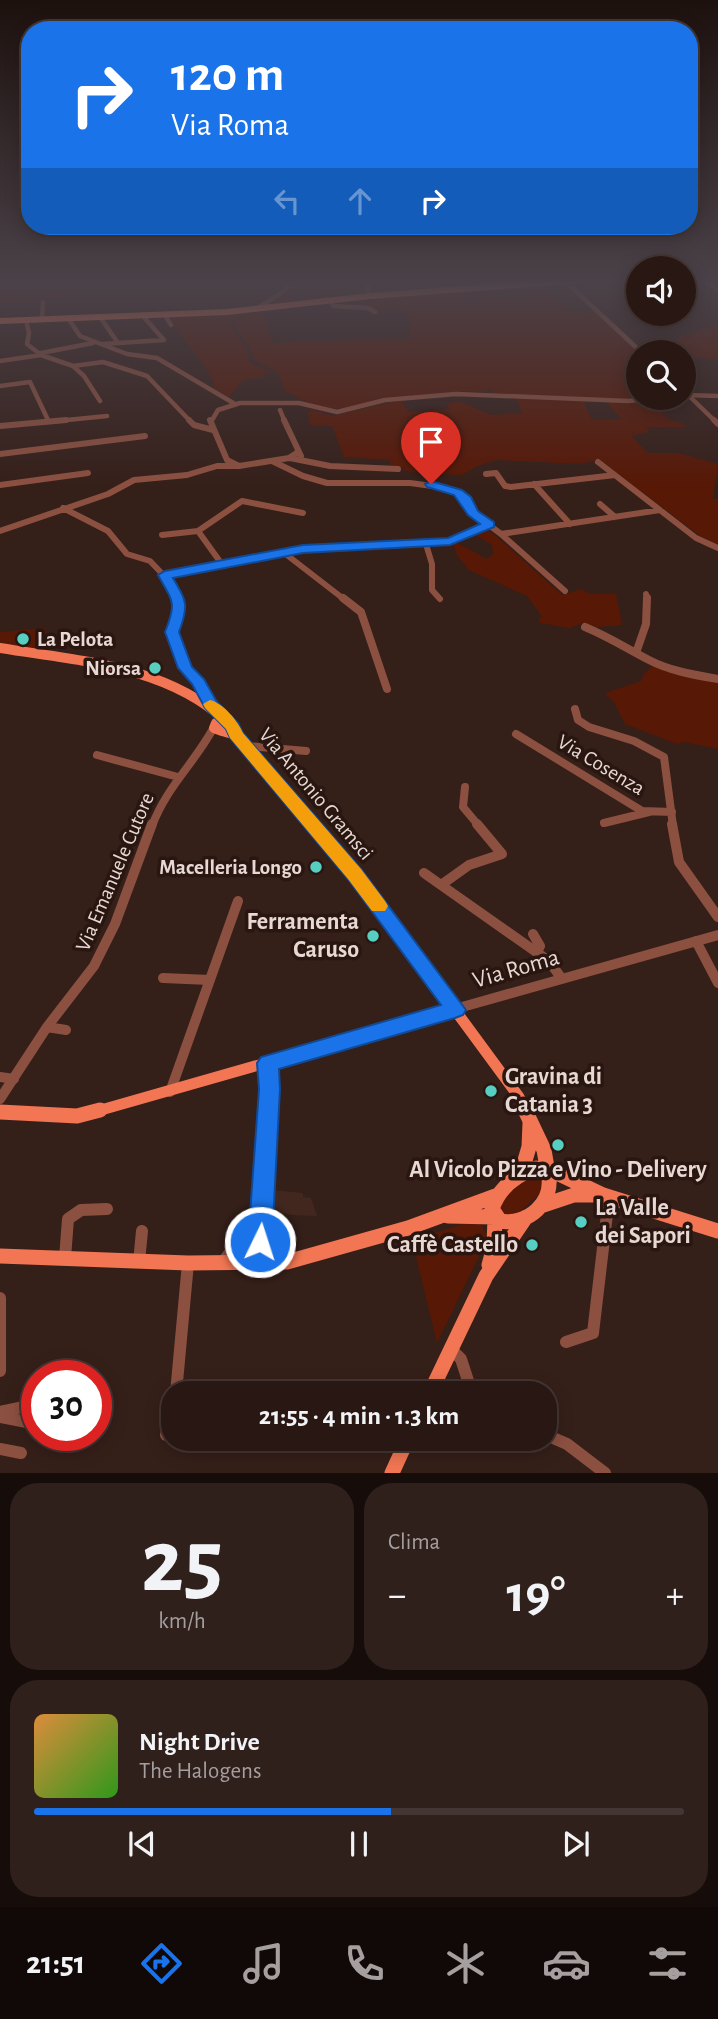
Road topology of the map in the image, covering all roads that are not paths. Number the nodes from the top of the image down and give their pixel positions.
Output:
1 (33, 349) edge
2 (69, 349) edge
3 (110, 349) edge
4 (40, 354) junction
5 (0, 361) edge
6 (73, 366) junction
7 (0, 386) edge
8 (696, 395) edge
9 (718, 396) edge
10 (100, 401) dead end
11 (626, 401) edge
12 (255, 403) junction
13 (696, 403) edge
14 (235, 404) junction
15 (312, 407) junction
16 (280, 410) junction
17 (107, 416) dead end
18 (48, 420) junction
19 (718, 424) edge
20 (0, 426) edge
21 (213, 430) junction
22 (145, 436) dead end
23 (299, 452) junction
24 (0, 454) edge
25 (223, 454) junction
26 (289, 458) junction
27 (272, 461) junction
28 (598, 461) dead end
29 (316, 463) junction
30 (243, 466) junction
31 (210, 467) junction
32 (398, 470) dead end
33 (88, 473) dead end
34 (486, 474) dead end
35 (615, 475) junction
36 (534, 484) junction
37 (0, 485) edge
38 (600, 504) dead end
39 (63, 508) junction
40 (660, 510) junction
41 (303, 513) dead end
42 (615, 517) junction
43 (570, 524) junction
44 (489, 525) junction
45 (0, 531) edge
46 (198, 531) junction
47 (501, 534) junction
48 (162, 535) dead end
49 (425, 541) junction
50 (718, 548) edge
51 (283, 552) junction
52 (221, 563) junction
53 (165, 575) junction
54 (565, 591) dead end
55 (646, 594) dead end
56 (440, 599) dead end
57 (586, 627) dead end
58 (0, 649) edge
59 (636, 653) junction
60 (718, 679) edge
61 (387, 689) dead end
62 (193, 695) junction
63 (210, 704) junction
64 (575, 709) dead end
65 (224, 727) junction
66 (516, 734) dead end
67 (247, 746) junction
68 (306, 751) dead end
69 (97, 755) dead end
70 (178, 777) junction
71 (465, 787) dead end
72 (671, 812) junction
73 (649, 813) junction
74 (604, 823) dead end
75 (424, 873) dead end
76 (441, 885) junction
77 (238, 901) dead end
78 (718, 917) edge
79 (533, 934) dead end
80 (718, 935) edge
81 (696, 941) junction
82 (537, 952) junction
83 (163, 978) dead end
84 (210, 979) junction
85 (562, 979) junction
86 (718, 983) edge
87 (455, 1010) junction
88 (47, 1027) junction
89 (66, 1030) dead end
90 (268, 1063) junction
91 (0, 1077) edge
92 (14, 1079) junction
93 (170, 1092) junction
94 (0, 1099) edge
95 (0, 1112) edge
96 (530, 1123) junction
97 (551, 1170) junction
98 (520, 1174) junction
99 (498, 1195) junction
100 (606, 1196) junction
101 (541, 1206) junction
102 (107, 1209) dead end
103 (444, 1216) junction
104 (495, 1217) junction
105 (526, 1217) junction
106 (261, 1220) junction
107 (142, 1231) dead end
108 (718, 1231) edge
109 (0, 1256) edge
110 (65, 1258) junction
111 (139, 1262) junction
112 (188, 1263) junction
113 (222, 1263) junction
114 (258, 1264) junction
115 (486, 1276) junction
116 (0, 1298) edge
117 (565, 1342) dead end
118 (451, 1349) junction
119 (0, 1371) edge
120 (177, 1381) edge
121 (436, 1381) edge
122 (467, 1381) edge
123 (21, 1407) edge
124 (0, 1412) edge
125 (0, 1417) edge
126 (21, 1421) edge
127 (557, 1438) edge
128 (0, 1449) edge
129 (402, 1451) edge
130 (21, 1453) dead end
131 (391, 1473) edge
132 (605, 1473) edge

1 - 4 street
2 - 4 street
3 - 14 street
4 - 5 street
4 - 6 street
6 - 10 street
6 - 21 street
7 - 18 street
8 - 9 street
11 - 15 street
12 - 14 street
12 - 15 street
12 - 16 street
13 - 19 street
14 - 21 street
15 - 16 street
16 - 23 street
17 - 18 street
18 - 20 street
21 - 25 street
22 - 24 street
23 - 26 street
23 - 29 street
25 - 30 street
25 - 31 street
26 - 27 street
26 - 29 street
27 - 30 street
27 - 44 street
28 - 35 street
29 - 32 street
30 - 31 street
31 - 39 street
33 - 37 street
34 - 36 street
35 - 36 street
35 - 40 street
36 - 43 street
38 - 42 street
39 - 45 street
39 - 53 street
40 - 42 street
40 - 50 street
41 - 46 street
42 - 43 street
43 - 47 street
44 - 47 street
44 - 49 street
46 - 48 street
46 - 52 street
47 - 54 street
49 - 51 street
49 - 56 street
51 - 52 street
51 - 61 street
52 - 53 street
53 - 63 street
55 - 59 street
57 - 59 street
58 - 62 main road
59 - 60 street
62 - 63 main road
62 - 65 main road
63 - 65 main road
64 - 72 street
65 - 67 main road, Via Antonio Gramsci
65 - 70 street, Via Emanuele Cutore
66 - 73 street, Via Cosenza
67 - 68 street
67 - 87 main road, Via Antonio Gramsci
69 - 70 street
70 - 88 street, Via Emanuele Cutore
71 - 76 street
72 - 73 street, Via Cosenza
72 - 78 street
73 - 74 street
75 - 76 street
76 - 82 street
77 - 84 street
79 - 82 street
80 - 81 street, Via Roma
81 - 85 street, Via Roma
81 - 86 street
82 - 85 street
83 - 84 street
84 - 93 street
85 - 87 street, Via Roma
87 - 90 main road, Via Roma
87 - 96 main road, Via Antonio Gramsci
88 - 89 street
88 - 92 street, Via Emanuele Cutore
90 - 93 main road, Via Roma
90 - 106 street
91 - 92 street
92 - 94 street, Via Emanuele Cutore
93 - 95 main road, Via Roma
96 - 97 main road, Via Antonio Gramsci
96 - 98 main road
97 - 98 main road
97 - 100 main road
97 - 101 main road
98 - 99 main road
99 - 103 main road
99 - 104 main road
100 - 101 main road
100 - 108 main road
100 - 117 street
101 - 105 main road
102 - 110 street
103 - 104 main road
103 - 114 main road
104 - 105 main road
104 - 115 main road
105 - 115 main road
106 - 113 street
106 - 114 street
107 - 111 street
109 - 110 main road
110 - 111 main road
111 - 112 main road
112 - 113 main road
112 - 120 street
113 - 114 main road
115 - 118 main road
116 - 119 street
118 - 121 main road
118 - 122 street
123 - 124 street
125 - 126 street
127 - 132 street
128 - 130 street
129 - 131 main road

